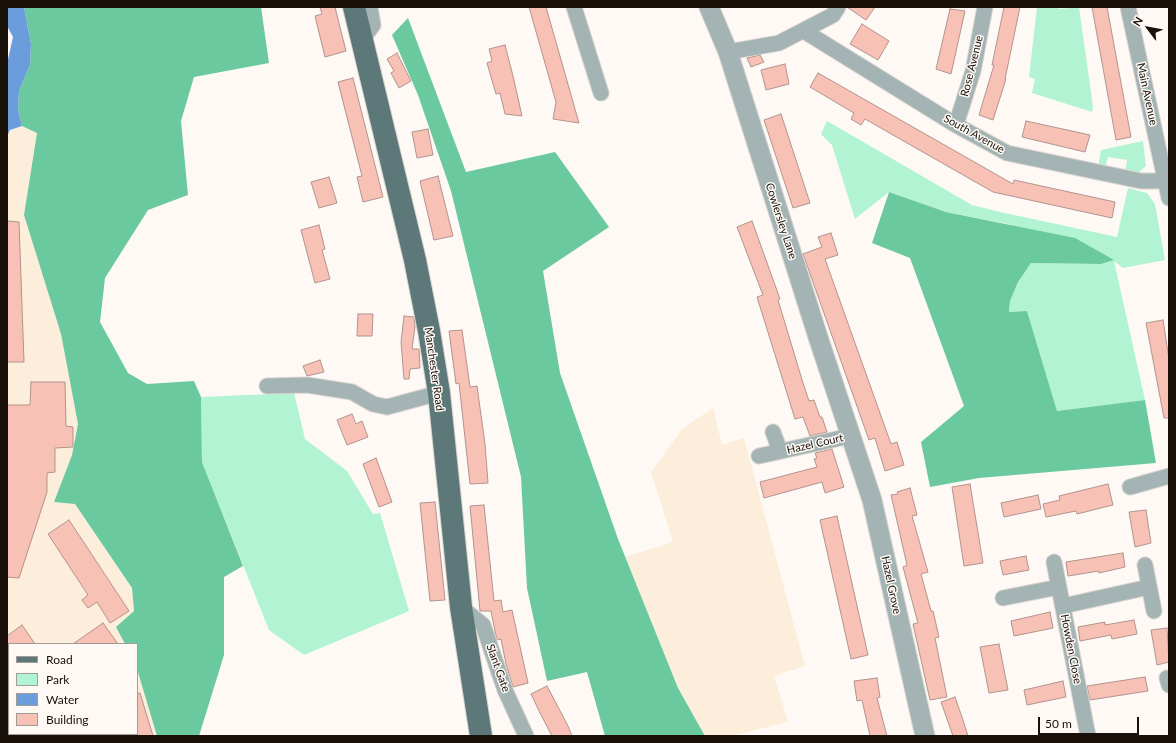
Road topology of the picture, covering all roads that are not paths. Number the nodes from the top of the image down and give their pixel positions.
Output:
1 (354, 7) edge
2 (370, 7) edge
3 (574, 7) edge
4 (709, 7) edge
5 (838, 7) edge
6 (985, 7) edge
7 (1128, 7) edge
8 (804, 31) junction
9 (362, 40) junction
10 (728, 52) junction
11 (601, 93) dead end
12 (956, 125) junction
13 (1166, 181) junction
14 (1169, 198) edge
15 (267, 386) dead end
16 (438, 392) junction
17 (773, 432) dead end
18 (850, 436) junction
19 (780, 452) junction
20 (759, 456) dead end
21 (1169, 476) edge
22 (1130, 487) dead end
23 (1054, 562) dead end
24 (1145, 565) dead end
25 (1059, 587) junction
26 (1149, 587) junction
27 (1003, 598) dead end
28 (1063, 606) junction
29 (461, 607) junction
30 (1154, 611) dead end
31 (481, 736) edge
32 (526, 736) edge
33 (925, 736) edge
34 (1088, 736) edge

1 - 9 main road, Manchester Road
2 - 9 street
3 - 11 street
4 - 10 street, Cowlersley Lane
5 - 8 street
6 - 12 street, Rose Avenue
7 - 13 street, Main Avenue
8 - 10 street
8 - 12 street, South Avenue
9 - 16 main road, Manchester Road
10 - 18 street, Cowlersley Lane
12 - 13 street, South Avenue
13 - 14 street, Main Avenue
15 - 16 street
16 - 29 main road, Manchester Road
17 - 19 street, Hazel Court
18 - 19 street, Hazel Court
18 - 33 street, Hazel Grove
19 - 20 street, Hazel Court
21 - 22 street
23 - 25 street, Howden Close
24 - 26 street
25 - 27 street
25 - 28 street, Howden Close
26 - 28 street
26 - 30 street
28 - 34 street, Howden Close
29 - 31 main road, Manchester Road
29 - 32 street, Slant Gate

